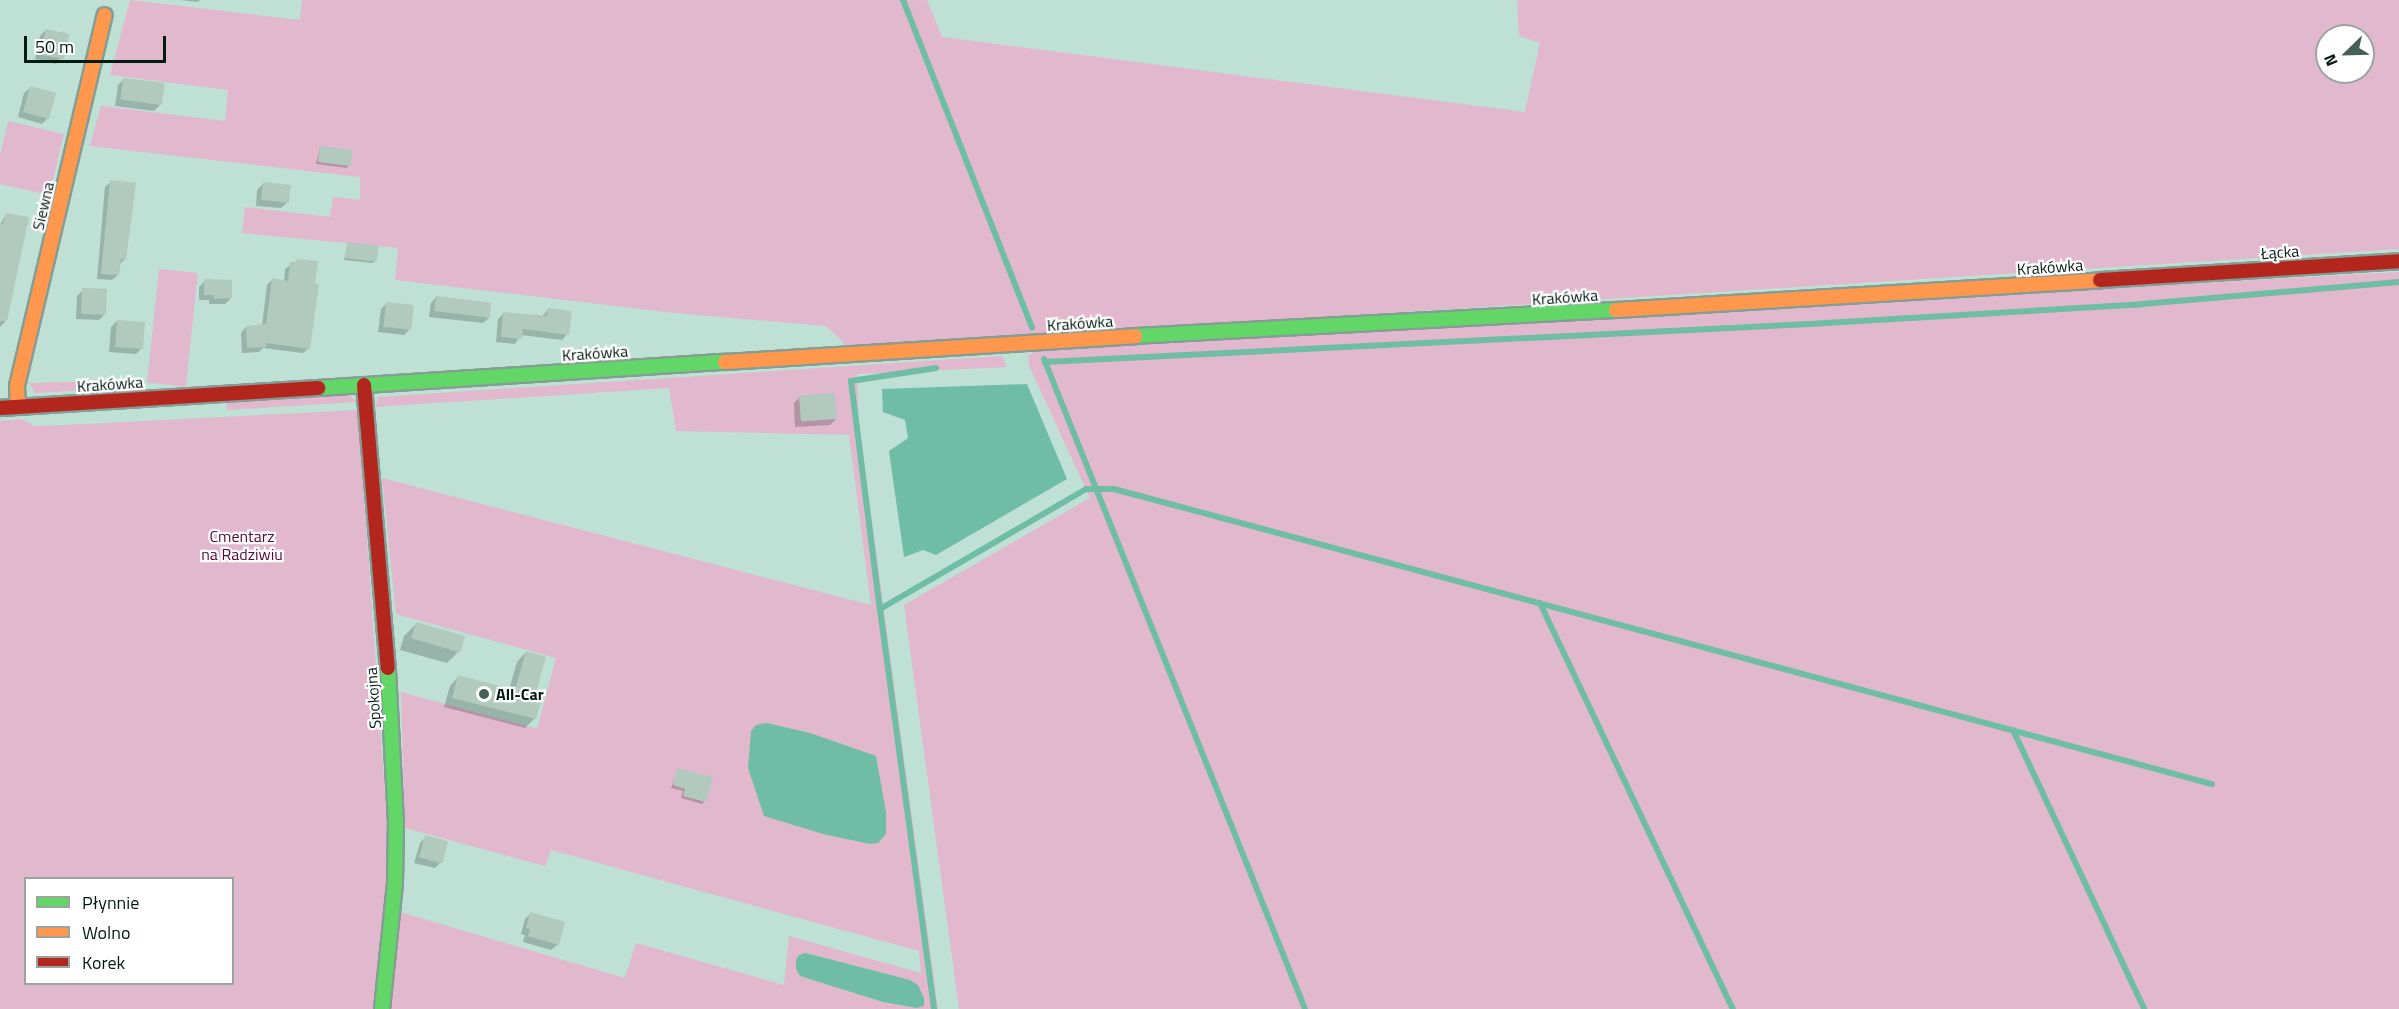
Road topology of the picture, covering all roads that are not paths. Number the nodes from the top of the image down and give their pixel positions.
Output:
1 (105, 15) dead end
2 (2399, 261) edge
3 (2162, 276) joint
4 (363, 385) junction
5 (18, 406) junction
6 (0, 408) edge
7 (382, 1009) edge

1 - 5 street, Siewna
2 - 3 street, Łącka
3 - 4 street, Krakówka
4 - 5 street, Krakówka
4 - 7 street, Spokojna
5 - 6 street, Krakówka

